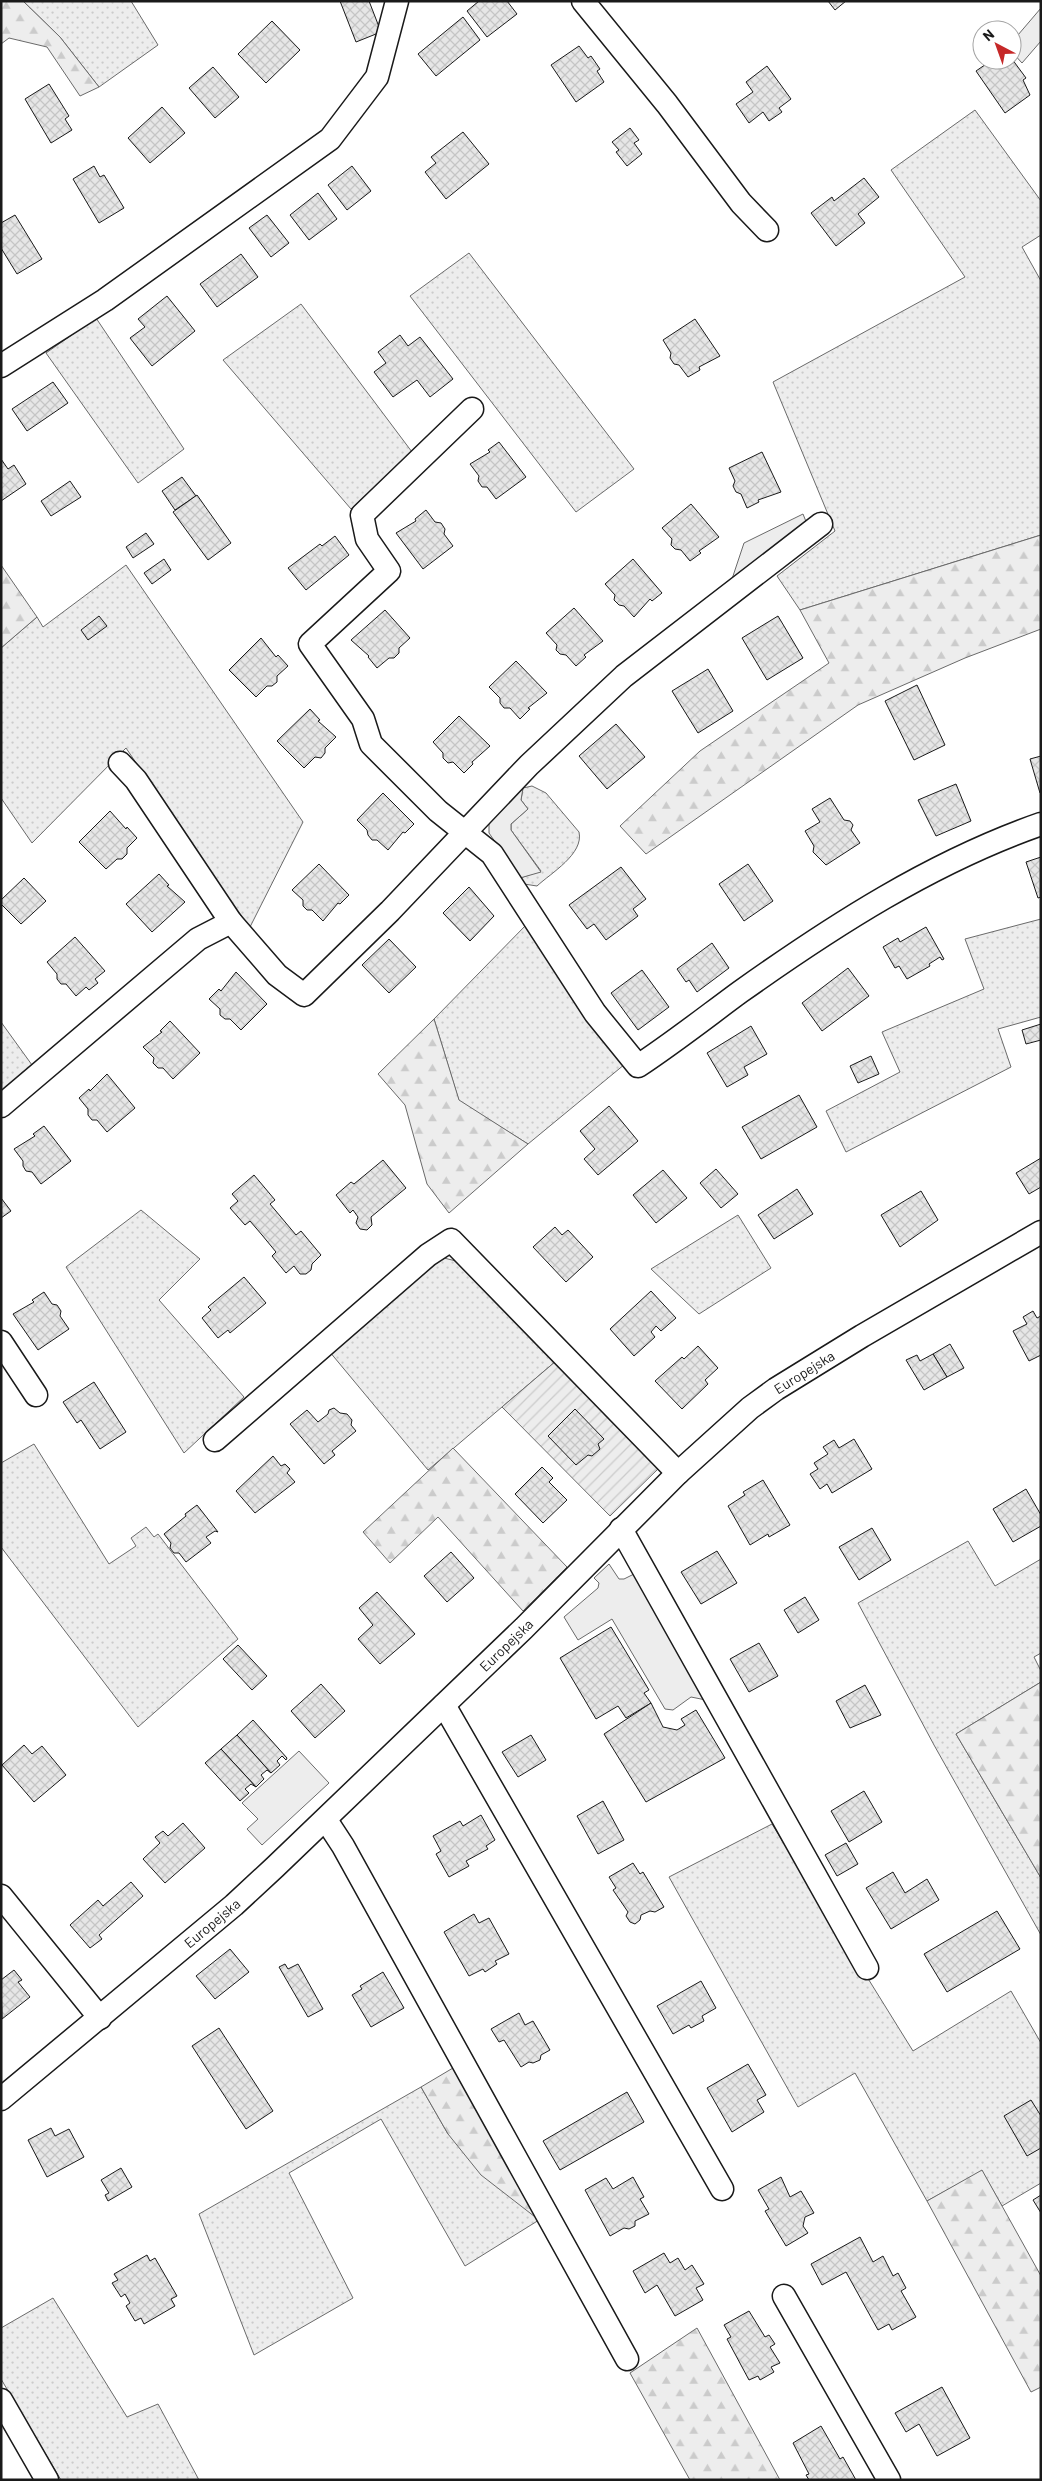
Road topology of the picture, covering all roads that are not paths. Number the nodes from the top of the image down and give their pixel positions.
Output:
1 (397, 1) edge
2 (583, 1) edge
3 (767, 230) dead end
4 (1, 366) edge
5 (472, 409) dead end
6 (821, 524) dead end
7 (120, 763) dead end
8 (1041, 824) edge
9 (465, 832) junction
10 (231, 922) junction
11 (1, 1106) edge
12 (1041, 1232) edge
13 (1, 1342) edge
14 (36, 1395) dead end
15 (215, 1440) dead end
16 (678, 1473) junction
17 (621, 1529) junction
18 (444, 1706) junction
19 (326, 1820) junction
20 (1, 1896) edge
21 (867, 1968) dead end
22 (100, 2018) junction
23 (1, 2099) edge
24 (722, 2188) dead end
25 (784, 2296) dead end
26 (628, 2359) dead end
27 (1, 2400) edge
28 (47, 2480) edge
29 (889, 2480) edge

1 - 4 street
2 - 3 street
5 - 9 street
6 - 9 street
7 - 10 street
8 - 9 street
9 - 10 street
10 - 11 street
12 - 16 street, Europejska
13 - 14 street
15 - 16 street
16 - 17 street, Europejska
17 - 18 street, Europejska
17 - 21 street
18 - 19 street, Europejska
18 - 24 street
19 - 22 street, Europejska
19 - 26 street
20 - 22 street
22 - 23 street, Europejska
25 - 29 street
27 - 28 street

